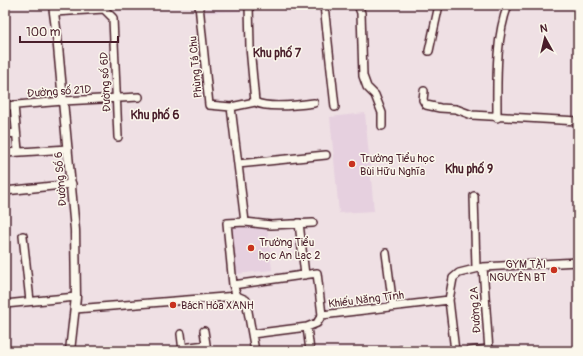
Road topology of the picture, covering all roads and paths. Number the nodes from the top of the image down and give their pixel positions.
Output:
1 (199, 5) edge
2 (249, 5) edge
3 (324, 5) edge
4 (358, 5) edge
5 (439, 5) edge
6 (508, 5) edge
7 (54, 8) edge
8 (429, 51) dead end
9 (424, 91) dead end
10 (139, 97) dead end
11 (116, 98) junction
12 (63, 101) junction
13 (255, 102) junction
14 (314, 103) dead end
15 (14, 105) junction
16 (5, 106) edge
17 (336, 106) dead end
18 (231, 108) junction
19 (498, 118) junction
20 (578, 121) edge
21 (382, 126) dead end
22 (16, 133) junction
23 (5, 134) edge
24 (118, 137) dead end
25 (68, 149) junction
26 (18, 151) junction
27 (5, 153) edge
28 (326, 154) dead end
29 (238, 164) junction
30 (72, 184) junction
31 (5, 191) edge
32 (474, 196) dead end
33 (245, 222) junction
34 (313, 223) dead end
35 (299, 224) junction
36 (23, 236) dead end
37 (386, 253) dead end
38 (578, 262) edge
39 (479, 268) junction
40 (305, 275) junction
41 (233, 285) junction
42 (237, 296) junction
43 (76, 297) junction
44 (449, 300) junction
45 (30, 302) junction
46 (5, 304) edge
47 (392, 306) junction
48 (75, 309) junction
49 (322, 315) junction
50 (307, 327) junction
51 (204, 332) dead end
52 (181, 334) dead end
53 (252, 334) junction
54 (207, 348) edge
55 (183, 349) edge
56 (489, 350) edge
57 (70, 351) edge
58 (255, 351) edge
59 (310, 351) edge
60 (454, 351) edge
61 (469, 351) edge

1 - 18 street, Phùng Tá Chu
2 - 13 street
3 - 17 street
4 - 21 street
5 - 8 street
6 - 19 street
7 - 11 street, Đường số 6D
7 - 12 street, Đường Số 6
9 - 19 street
10 - 11 street, Đường số 21D
11 - 12 street, Đường số 21D
11 - 24 street, Đường số 6D
12 - 15 street, Đường số 21D
12 - 25 street, Đường Số 6
13 - 14 street
13 - 18 street, Phùng Tá Chu
15 - 16 street, Đường số 21D
15 - 22 street
18 - 29 street
19 - 20 street
22 - 23 street
22 - 26 street
25 - 26 street
25 - 30 street, Đường Số 6
26 - 27 street
28 - 29 street
29 - 33 street
30 - 31 street
30 - 43 street, Đường Số 6
32 - 39 street, Đường 2A
33 - 35 street
33 - 41 street
34 - 35 street
35 - 40 street
36 - 45 street
37 - 47 street
38 - 39 street
39 - 44 street
39 - 56 street, Đường 2A
40 - 41 street
40 - 49 street
41 - 42 street
42 - 48 street
42 - 53 street
43 - 45 street
43 - 48 street, Đường Số 6
44 - 47 street, Khiếu Năng Tĩnh
44 - 60 street
45 - 46 street
47 - 49 street, Khiếu Năng Tĩnh
48 - 57 street, Đường Số 6
49 - 50 street, Khiếu Năng Tĩnh
50 - 53 street
50 - 59 street
51 - 54 street
52 - 55 street
53 - 58 street
54 - 55 street
56 - 61 street

